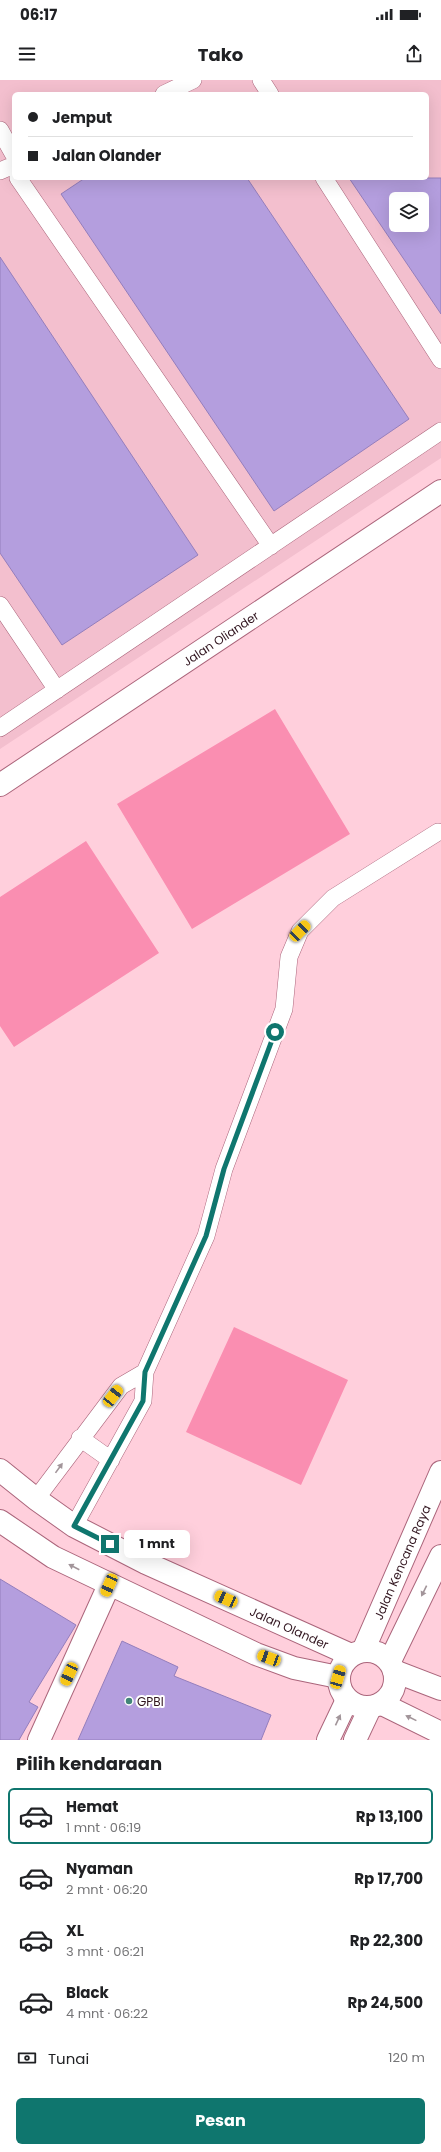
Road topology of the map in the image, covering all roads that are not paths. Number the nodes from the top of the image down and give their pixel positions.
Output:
1 (193, 80) edge
2 (261, 80) edge
3 (168, 92) edge
4 (269, 92) edge
5 (0, 130) edge
6 (12, 168) edge
7 (20, 180) edge
8 (325, 180) edge
9 (441, 360) edge
10 (441, 431) edge
11 (441, 491) edge
12 (271, 546) junction
13 (0, 605) edge
14 (57, 690) junction
15 (0, 728) edge
16 (0, 785) edge
17 (438, 832) dead end
18 (145, 1372) junction
19 (80, 1438) junction
20 (111, 1460) junction
21 (0, 1470) edge
22 (441, 1472) edge
23 (36, 1499) junction
24 (0, 1521) edge
25 (74, 1526) junction
26 (441, 1556) edge
27 (109, 1585) junction
28 (357, 1653) junction
29 (392, 1666) junction
30 (338, 1677) junction
31 (441, 1689) edge
32 (347, 1700) junction
33 (376, 1706) junction
34 (441, 1733) edge
35 (39, 1740) edge
36 (328, 1740) edge
37 (355, 1740) edge

1 - 3 lane
2 - 4 lane
5 - 6 lane
7 - 12 lane
8 - 9 lane
10 - 12 lane
11 - 16 street, Jalan Oliander
12 - 14 lane
13 - 14 lane
14 - 15 lane
17 - 18 lane
18 - 19 lane
18 - 20 lane
19 - 20 lane
23 -> 19 lane
20 - 25 lane
21 - 23 street, Jalan Olander
22 - 28 street, Jalan Kencana Raya
23 - 25 street, Jalan Olander
27 -> 24 street
25 - 28 street, Jalan Olander
26 -> 29 street
27 - 30 street
27 - 35 street
28 - 29 street
28 - 30 street
29 - 31 street
29 - 33 street
30 - 32 street
32 - 33 street
36 -> 32 street
34 -> 33 street
33 - 37 street

